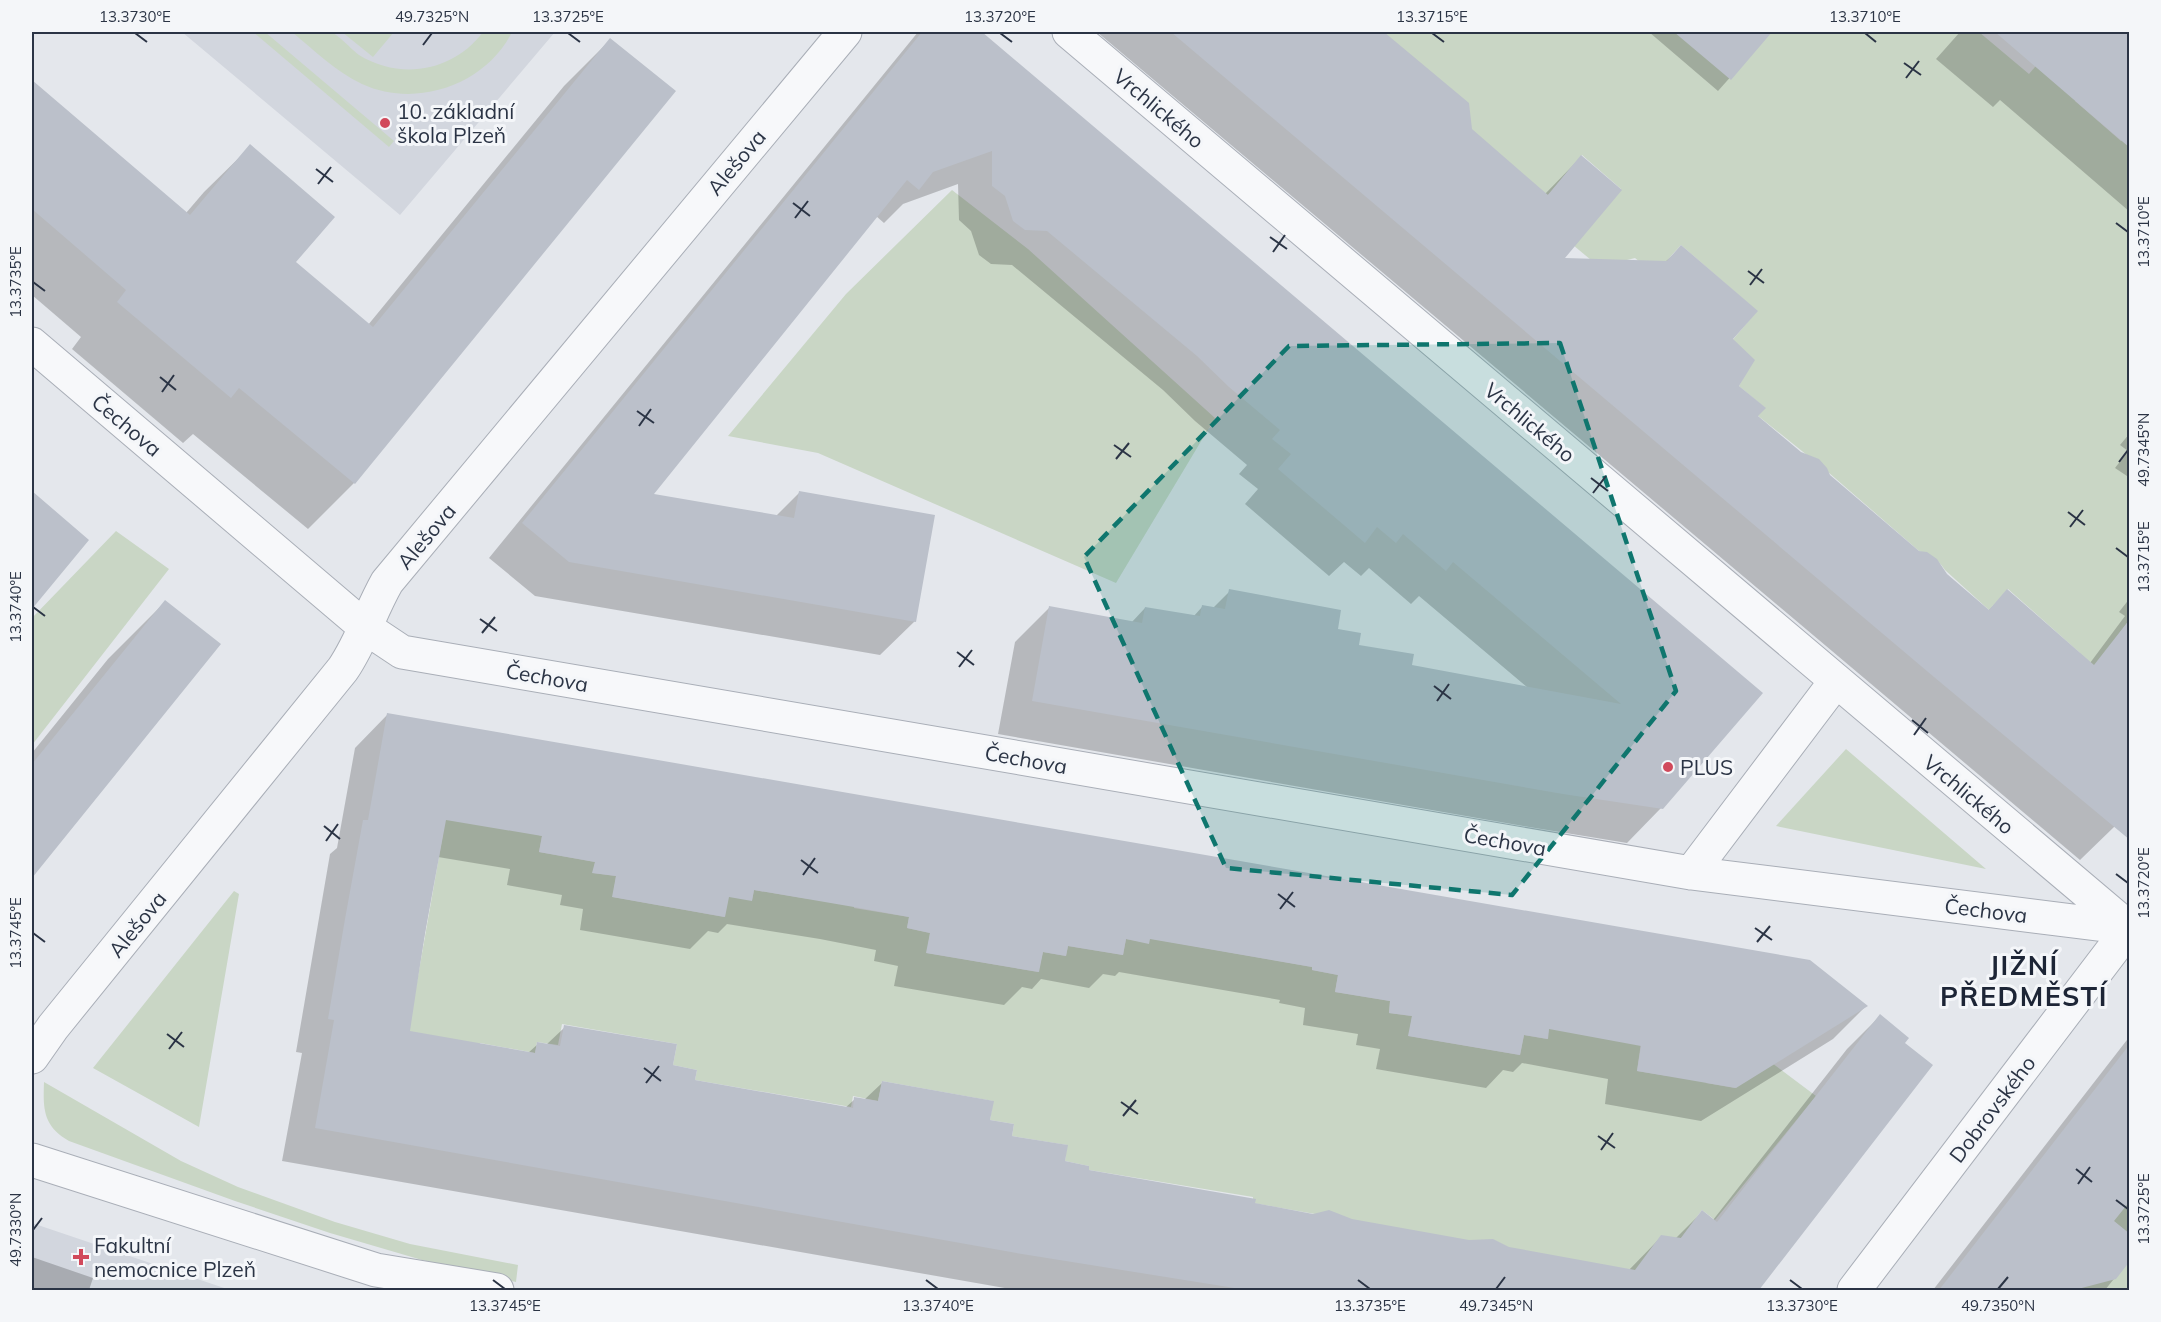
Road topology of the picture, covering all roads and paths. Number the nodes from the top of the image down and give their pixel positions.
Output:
1 (845, 32) edge
2 (1069, 32) edge
3 (32, 344) edge
4 (366, 628) junction
5 (1836, 681) junction
6 (1691, 873) junction
7 (2129, 928) edge
8 (32, 1057) edge
9 (32, 1160) edge
10 (497, 1290) edge
11 (1854, 1290) edge

1 - 4 street, Alešova
2 - 5 street, Vrchlického
3 - 4 street, Čechova
4 - 6 street, Čechova
4 - 8 street, Alešova
5 - 6 street
5 - 7 street, Vrchlického
6 - 7 street, Čechova
7 - 11 street, Dobrovského
9 - 10 street

